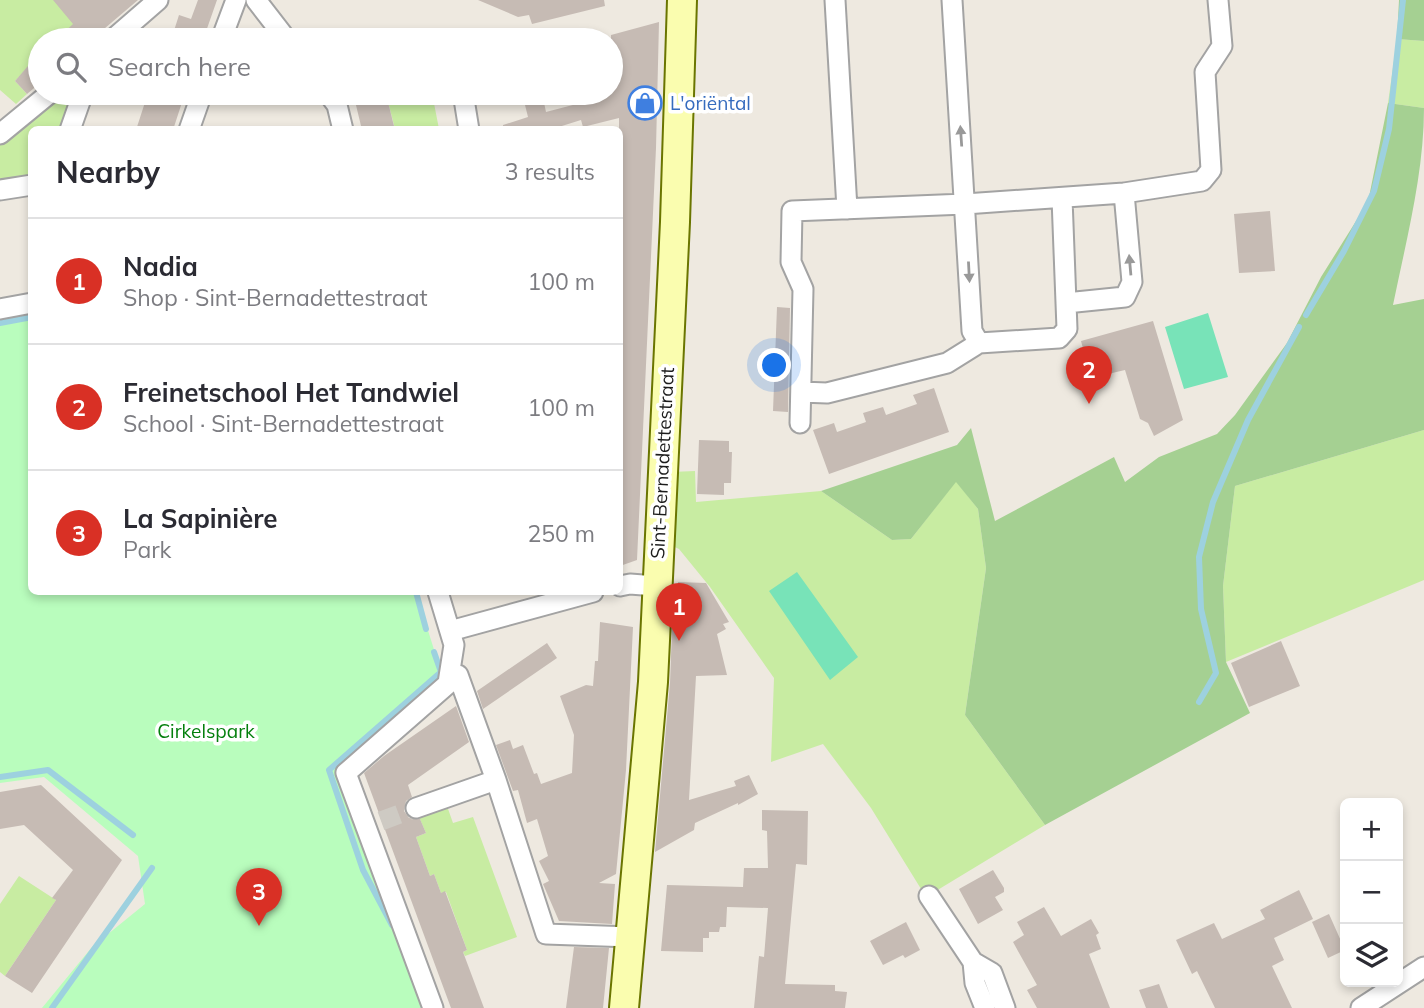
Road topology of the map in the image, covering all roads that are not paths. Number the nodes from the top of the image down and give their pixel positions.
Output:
1 (158, 0) edge
2 (236, 0) edge
3 (256, 0) edge
4 (682, 0) edge
5 (835, 0) edge
6 (952, 0) edge
7 (1218, 0) edge
8 (126, 28) edge
9 (226, 28) edge
10 (278, 28) edge
11 (35, 105) edge
12 (79, 105) edge
13 (198, 105) edge
14 (337, 105) edge
15 (465, 105) edge
16 (71, 126) edge
17 (190, 126) edge
18 (342, 126) edge
19 (468, 126) edge
20 (0, 134) edge
21 (28, 186) edge
22 (0, 190) edge
23 (1124, 193) junction
24 (1062, 198) junction
25 (965, 204) junction
26 (847, 209) junction
27 (1066, 303) junction
28 (28, 304) edge
29 (0, 309) edge
30 (979, 342) junction
31 (801, 393) junction
32 (800, 423) dead end
33 (623, 585) edge
34 (656, 586) junction
35 (439, 595) edge
36 (563, 595) edge
37 (450, 631) junction
38 (453, 679) junction
39 (496, 780) junction
40 (416, 808) tunnel mouth
41 (929, 896) dead end
42 (631, 937) junction
43 (973, 962) junction
44 (1424, 967) edge
45 (433, 1008) edge
46 (624, 1008) edge
47 (985, 1008) edge
48 (1005, 1008) edge
49 (1361, 1008) edge

1 - 8 street
2 - 9 street
3 - 10 street
4 - 34 street, Sint-Bernadettestraat
5 - 26 street
25 -> 6 street
7 - 23 street
11 - 20 street
12 - 16 street
13 - 17 street
14 - 18 street
15 - 19 street
21 - 22 street
23 - 24 street
27 -> 23 street
24 - 25 street
24 - 27 street
25 - 26 street
25 -> 30 street
26 - 31 street
27 - 30 street
28 - 29 street
30 - 31 street
31 - 32 street
33 - 34 street
34 - 42 street, Sint-Bernadettestraat
35 - 37 street
36 - 37 street
37 - 38 street
38 - 39 street
38 - 45 street
39 - 40 street
39 - 42 street
41 - 43 street
42 - 46 street, Sint-Bernadettestraat
43 - 47 street
43 - 48 street
44 - 49 street

